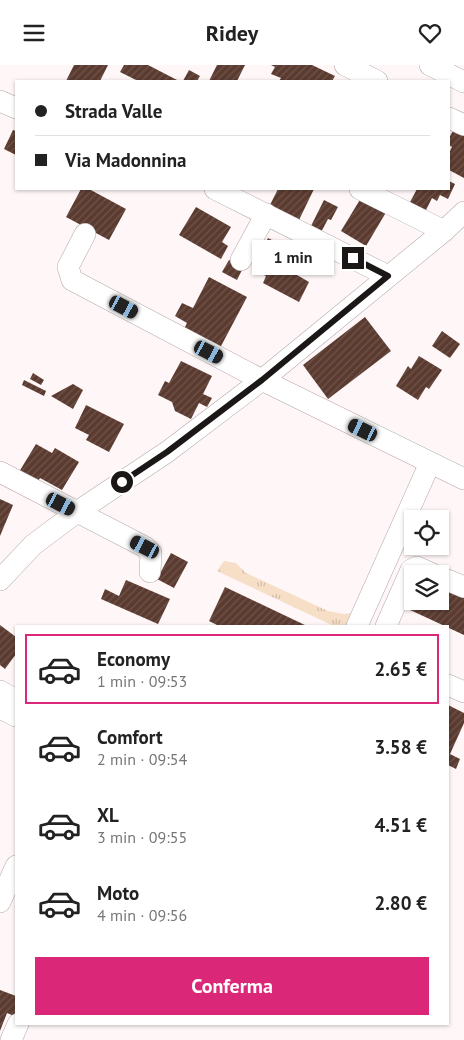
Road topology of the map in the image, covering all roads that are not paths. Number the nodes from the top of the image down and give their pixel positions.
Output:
1 (345, 65) edge
2 (430, 65) edge
3 (375, 80) edge
4 (464, 82) edge
5 (0, 101) edge
6 (15, 108) edge
7 (450, 118) edge
8 (464, 125) edge
9 (217, 190) edge
10 (362, 190) edge
11 (464, 212) edge
12 (266, 214) junction
13 (444, 231) junction
14 (85, 234) dead end
15 (241, 259) dead end
16 (388, 276) junction
17 (262, 380) junction
18 (430, 463) junction
19 (0, 473) edge
20 (464, 479) edge
21 (77, 512) junction
22 (150, 573) dead end
23 (0, 580) edge
24 (449, 581) edge
25 (404, 585) edge
26 (464, 587) edge
27 (357, 625) edge
28 (386, 625) edge
29 (449, 685) edge
30 (0, 691) edge
31 (464, 692) edge
32 (15, 699) edge
33 (0, 708) edge
34 (15, 716) edge
35 (15, 868) edge
36 (0, 902) edge
37 (18, 1025) edge
38 (11, 1040) edge

1 - 3 street
2 - 4 street
5 - 6 street
7 - 8 street
9 - 12 street
10 - 13 street
11 - 13 street
12 - 15 street
12 - 16 street
13 - 16 street
14 - 17 street
16 - 17 street
17 - 18 street
17 - 21 street
18 - 20 street
18 - 27 street
19 - 21 street
21 - 22 street
21 - 23 street
24 - 26 street
25 - 28 street
29 - 31 street
30 - 32 street
33 - 34 street
35 - 36 street
37 - 38 street

